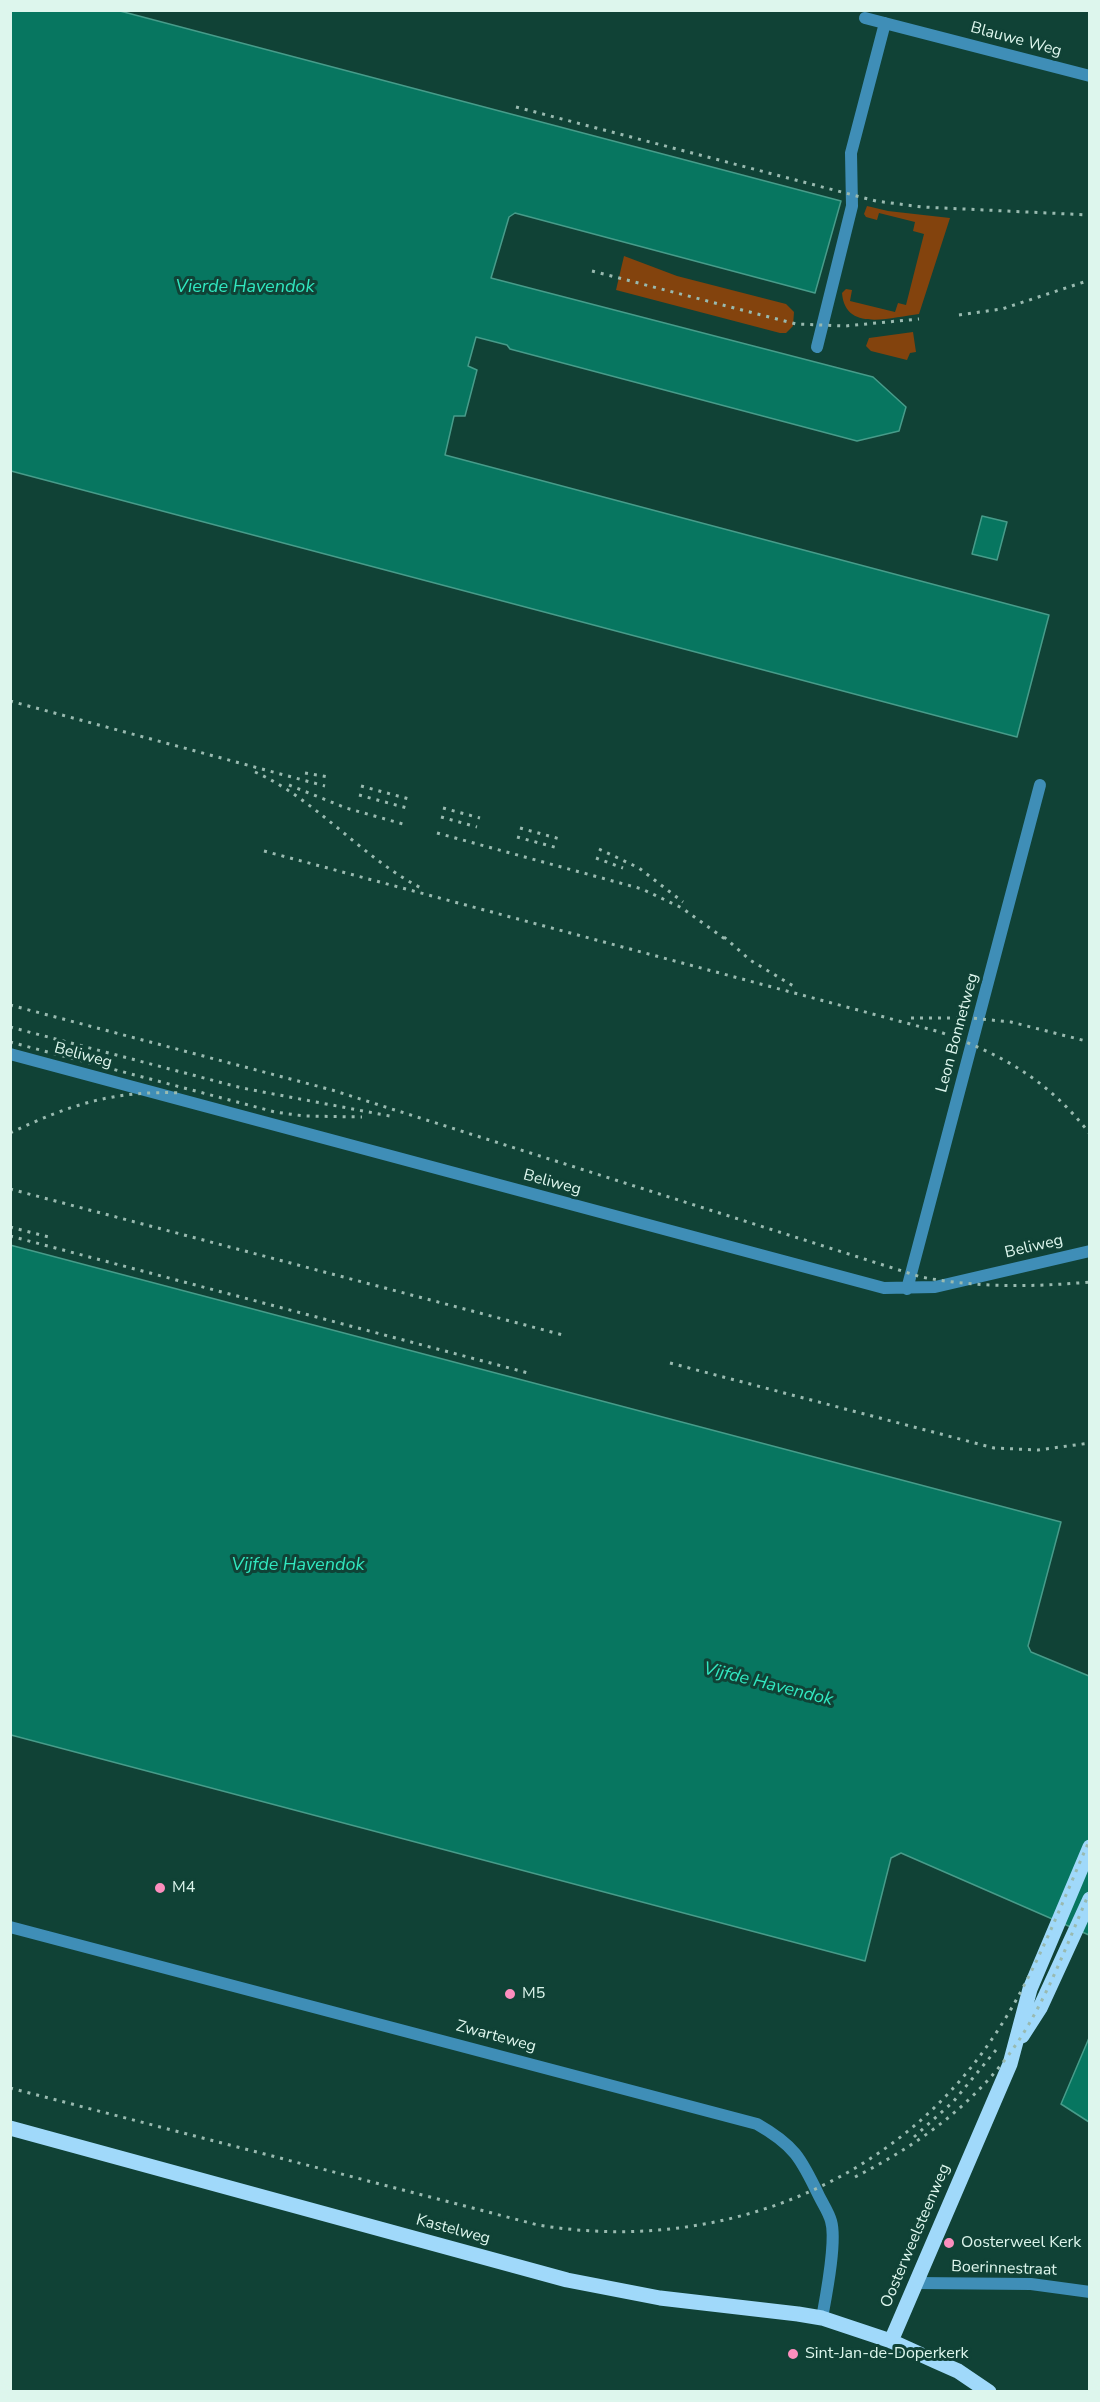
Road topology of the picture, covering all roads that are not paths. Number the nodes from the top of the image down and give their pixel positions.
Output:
1 (865, 18) dead end
2 (885, 23) junction
3 (1089, 76) edge
4 (817, 347) dead end
5 (1040, 785) dead end
6 (10, 1054) edge
7 (1089, 1251) edge
8 (907, 1288) junction
9 (1089, 1847) edge
10 (1089, 1899) edge
11 (10, 1927) edge
12 (1017, 2044) junction
13 (10, 2128) edge
14 (916, 2283) junction
15 (1089, 2292) edge
16 (822, 2318) junction
17 (891, 2341) junction
18 (989, 2391) edge

1 - 2 street, Blauwe Weg
2 - 3 street, Blauwe Weg
2 - 4 street
5 - 8 street, Leon Bonnetweg
6 - 8 street, Beliweg
7 - 8 street, Beliweg
9 - 12 main road, Oosterweelsteenweg
10 - 12 main road, Oosterweelsteenweg
11 - 16 street, Zwarteweg
12 - 14 main road, Oosterweelsteenweg
13 - 16 main road, Kastelweg
14 - 15 street, Boerinnestraat
14 - 17 main road, Oosterweelsteenweg
16 - 17 main road, Kastelweg
17 - 18 main road

